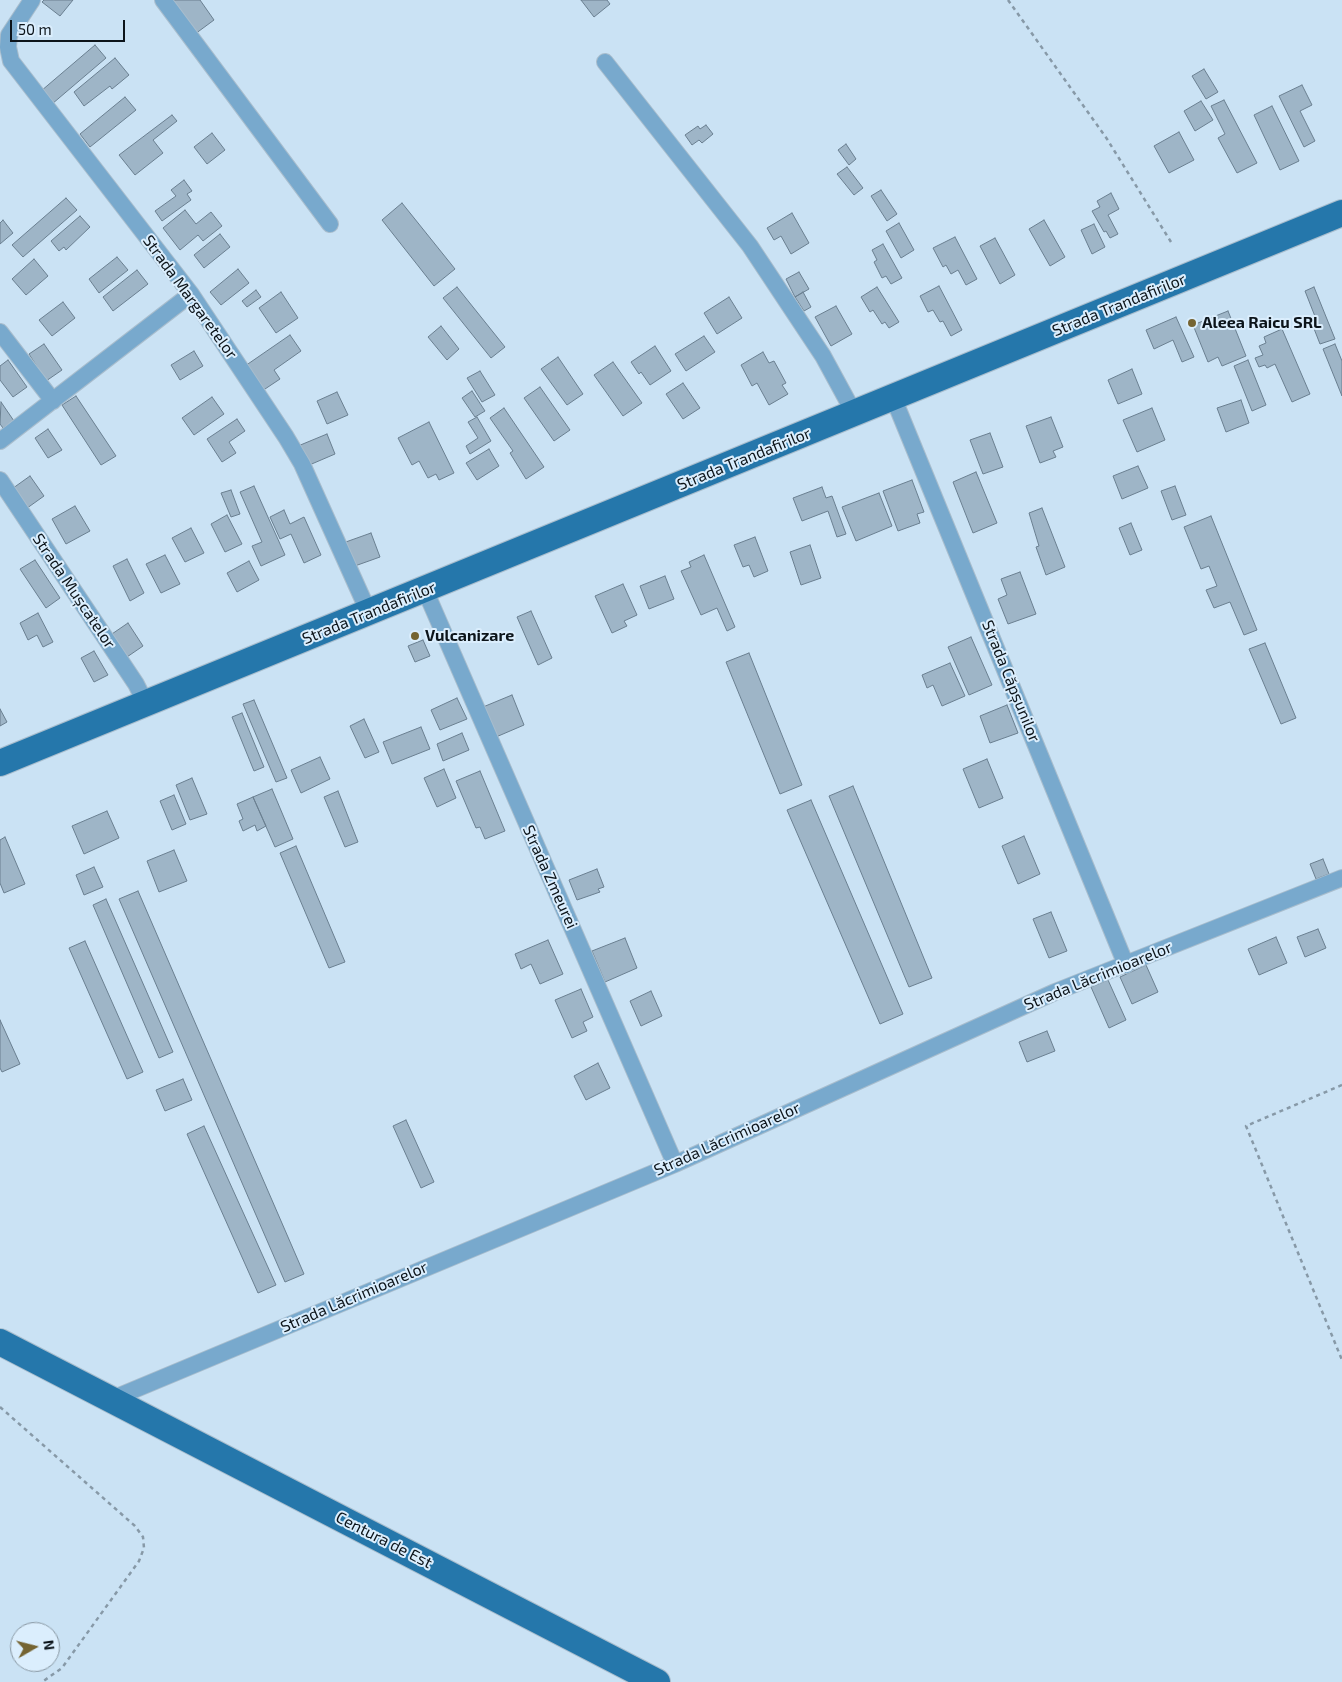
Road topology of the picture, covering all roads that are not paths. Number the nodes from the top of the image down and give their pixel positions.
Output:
1 (32, 0) edge
2 (163, 0) edge
3 (605, 62) dead end
4 (1342, 213) edge
5 (330, 224) dead end
6 (191, 294) junction
7 (0, 332) edge
8 (893, 397) junction
9 (52, 401) junction
10 (854, 413) junction
11 (0, 441) edge
12 (0, 480) edge
13 (425, 590) junction
14 (369, 613) junction
15 (146, 704) junction
16 (0, 764) edge
17 (1342, 878) edge
18 (1126, 965) junction
19 (675, 1164) junction
20 (0, 1342) edge
21 (112, 1398) junction
22 (657, 1682) edge

1 - 6 street, Strada Margaretelor
2 - 5 street
3 - 10 street
4 - 8 main road, Strada Trandafirilor
6 - 9 street
6 - 14 street, Strada Margaretelor
7 - 9 street
8 - 10 main road, Strada Trandafirilor
8 - 18 street, Strada Căpșunilor
9 - 11 street
10 - 13 main road, Strada Trandafirilor
12 - 15 street, Strada Mușcatelor
13 - 14 main road, Strada Trandafirilor
13 - 19 street, Strada Zmeurei
14 - 15 main road, Strada Trandafirilor
15 - 16 main road, Strada Trandafirilor
17 - 18 street, Strada Lăcrimioarelor
18 - 19 street, Strada Lăcrimioarelor
19 - 21 street, Strada Lăcrimioarelor
20 - 21 main road, Centura de Est
21 - 22 main road, Centura de Est

